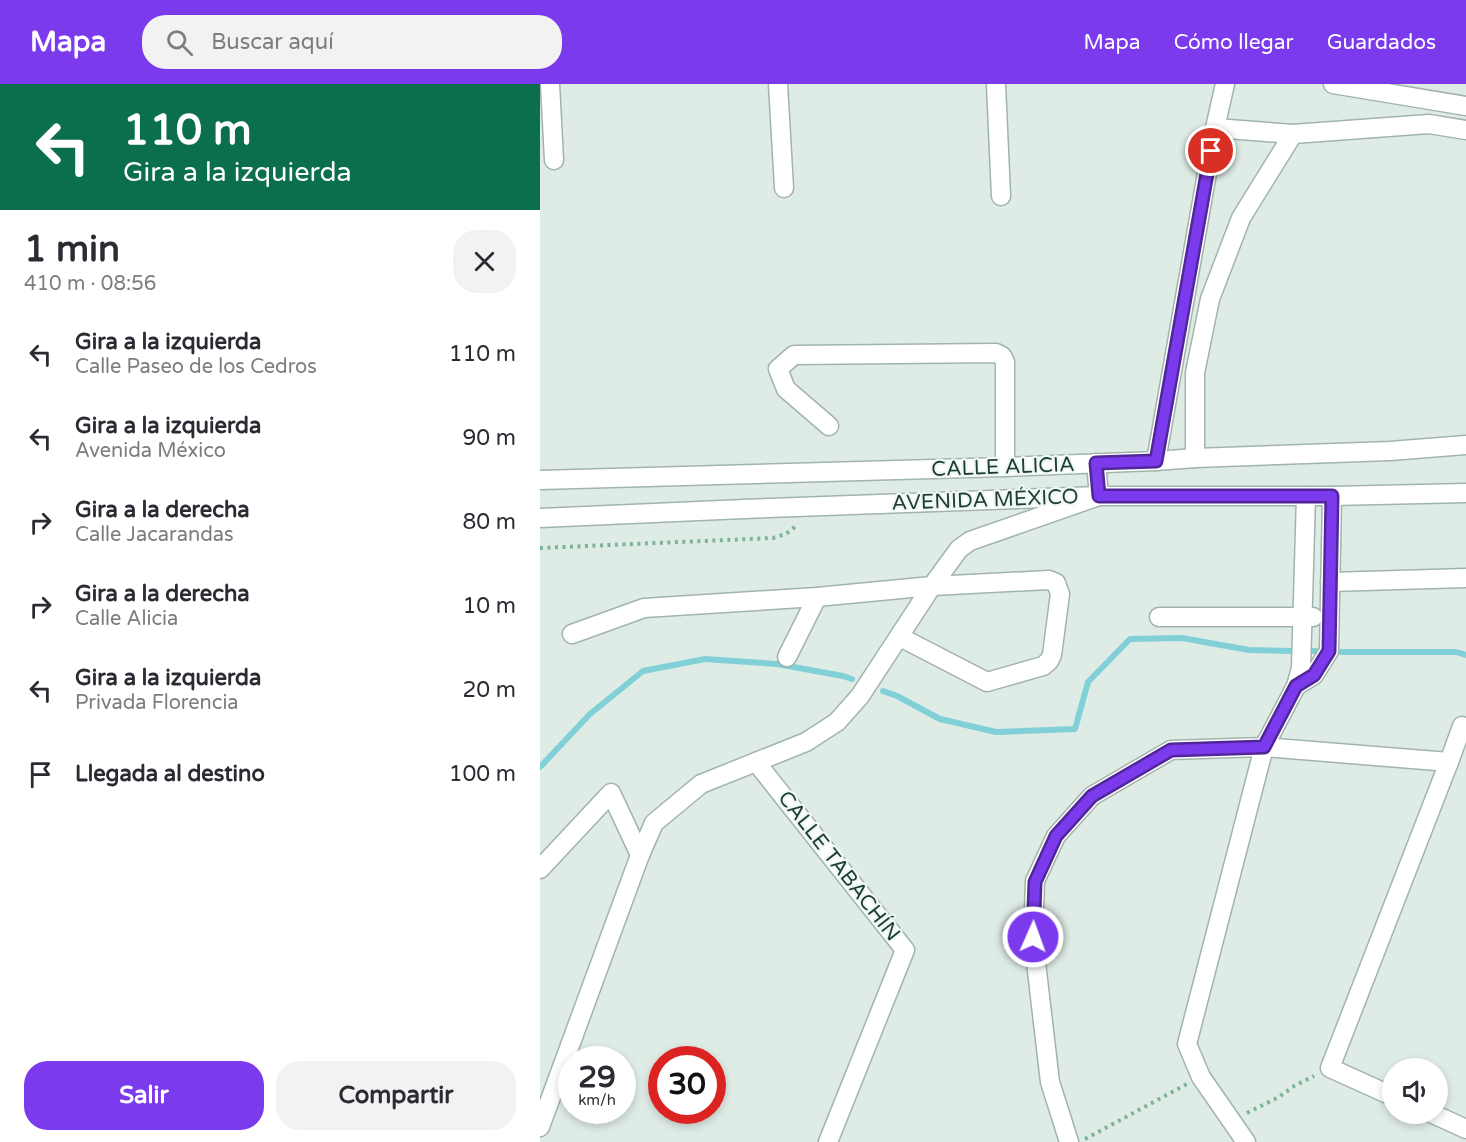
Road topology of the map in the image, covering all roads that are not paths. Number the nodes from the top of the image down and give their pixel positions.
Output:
1 (550, 84) edge
2 (778, 84) edge
3 (996, 84) edge
4 (1225, 84) edge
5 (1333, 84) edge
6 (1466, 106) edge
7 (1215, 128) junction
8 (1466, 130) edge
9 (1293, 134) junction
10 (554, 160) dead end
11 (784, 188) dead end
12 (1001, 196) dead end
13 (829, 426) dead end
14 (1466, 445) edge
15 (1195, 458) junction
16 (1156, 461) junction
17 (1096, 463) junction
18 (1005, 467) junction
19 (540, 480) edge
20 (1466, 493) edge
21 (1099, 496) junction
22 (1306, 496) junction
23 (1332, 496) junction
24 (540, 518) edge
25 (1466, 578) edge
26 (1330, 582) junction
27 (932, 586) junction
28 (817, 597) junction
29 (1159, 617) dead end
30 (1303, 617) junction
31 (1330, 617) junction
32 (572, 634) dead end
33 (900, 637) junction
34 (787, 657) dead end
35 (1296, 686) junction
36 (1462, 726) dead end
37 (1264, 747) junction
38 (756, 762) junction
39 (1449, 762) junction
40 (640, 855) junction
41 (540, 869) edge
42 (1382, 1091) edge
43 (1448, 1121) edge
44 (540, 1127) edge
45 (1466, 1129) edge
46 (828, 1142) edge
47 (1069, 1142) edge
48 (1246, 1142) edge

1 - 10 street
2 - 11 street
3 - 12 street
4 - 7 street
5 - 6 street
7 - 9 street
7 - 16 street
8 - 9 street
9 - 15 street
13 - 18 street
14 - 15 street, CALLE ALICIA
15 - 16 street, CALLE ALICIA
16 - 17 street, CALLE ALICIA
17 - 18 street, CALLE ALICIA
17 - 21 street
18 - 19 street, CALLE ALICIA
20 - 23 street, AVENIDA MÉXICO
21 - 22 street, AVENIDA MÉXICO
21 - 24 street, AVENIDA MÉXICO
21 - 27 street
22 - 23 street, AVENIDA MÉXICO
22 - 30 street
23 - 26 street
25 - 26 street
26 - 31 street
27 - 28 street
27 - 33 street
27 - 33 street
28 - 32 street
28 - 34 street
29 - 30 street
30 - 31 street
30 - 35 street
31 - 35 street
33 - 38 street
35 - 37 street
36 - 39 street
37 - 39 street
37 - 47 street
37 - 48 street
38 - 40 street
38 - 46 street, CALLE TABACHÍN
39 - 42 street
40 - 41 street
40 - 44 street
43 - 45 street

